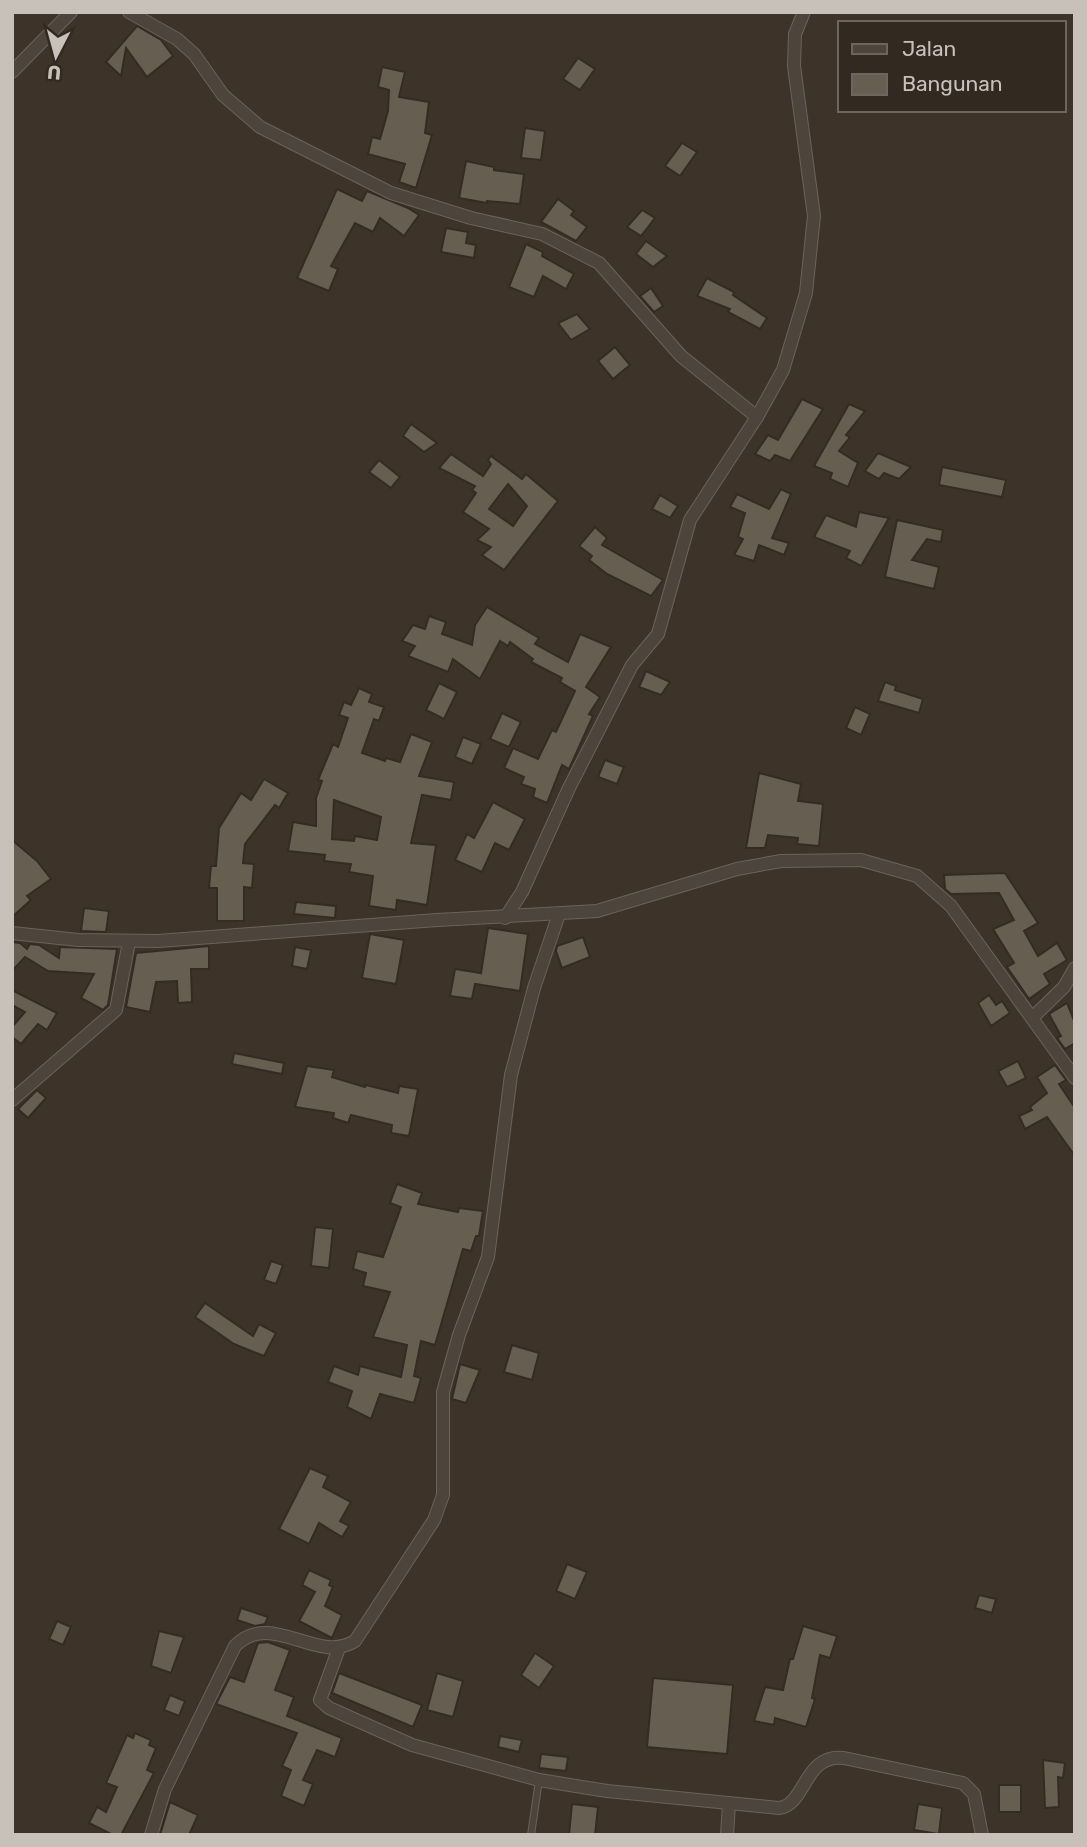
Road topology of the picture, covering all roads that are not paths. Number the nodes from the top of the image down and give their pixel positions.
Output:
1 (71, 12) edge
2 (129, 12) edge
3 (804, 12) edge
4 (12, 72) edge
5 (757, 417) junction
6 (559, 914) junction
7 (505, 918) junction
8 (12, 933) edge
9 (130, 942) junction
10 (1075, 968) edge
11 (1032, 1018) junction
12 (1075, 1078) edge
13 (12, 1100) edge
14 (339, 1648) junction
15 (539, 1780) junction
16 (729, 1804) junction
17 (152, 1835) edge
18 (531, 1835) edge
19 (727, 1835) edge
20 (982, 1835) edge

1 - 4 street
2 - 5 street
3 - 5 street
5 - 7 street
6 - 7 street
6 - 11 street
6 - 14 street
7 - 9 street
8 - 9 street
9 - 13 street
10 - 11 street
11 - 12 street
14 - 15 street
14 - 17 street
15 - 16 street
15 - 18 lane
16 - 19 street
16 - 20 street

